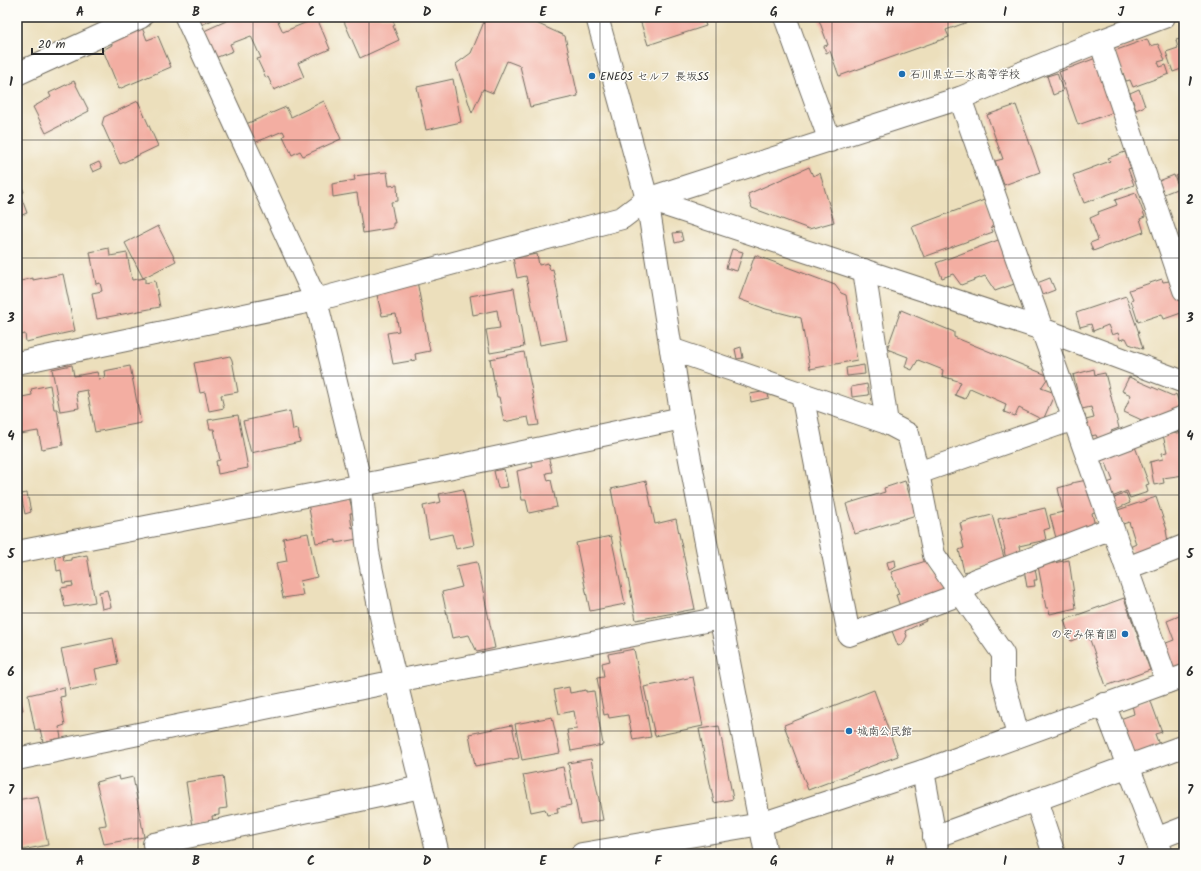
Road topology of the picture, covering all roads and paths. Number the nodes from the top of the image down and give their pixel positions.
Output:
1 (141, 17) edge
2 (186, 17) edge
3 (597, 17) edge
4 (785, 17) edge
5 (1164, 17) edge
6 (1100, 41) junction
7 (17, 74) edge
8 (960, 98) junction
9 (830, 141) junction
10 (647, 199) junction
11 (864, 270) junction
12 (1184, 290) edge
13 (316, 300) junction
14 (1042, 329) junction
15 (671, 348) junction
16 (17, 362) edge
17 (1184, 382) edge
18 (802, 394) junction
19 (1184, 417) edge
20 (682, 418) junction
21 (1074, 419) junction
22 (887, 423) junction
23 (1087, 454) junction
24 (918, 473) junction
25 (361, 485) junction
26 (1112, 528) junction
27 (1184, 546) edge
28 (17, 552) edge
29 (1127, 568) junction
30 (961, 594) junction
31 (721, 618) junction
32 (1176, 679) edge
33 (396, 681) junction
34 (1104, 704) junction
35 (1018, 736) junction
36 (1184, 746) edge
37 (17, 759) edge
38 (1128, 766) junction
39 (923, 771) junction
40 (421, 787) junction
41 (1036, 800) junction
42 (760, 824) junction
43 (1184, 828) edge
44 (936, 845) edge
45 (1159, 847) edge
46 (157, 854) edge
47 (438, 854) edge
48 (582, 854) edge
49 (766, 854) edge
50 (1054, 854) edge

1 - 7 street
2 - 13 street
3 - 10 street
4 - 9 street
5 - 6 street
6 - 8 street
6 - 12 street
8 - 9 street
8 - 14 street
9 - 10 street
10 - 11 street
10 - 13 street
10 - 15 street
11 - 14 street
11 - 22 street
13 - 16 street
13 - 25 street
14 - 17 street
14 - 21 street
15 - 18 street
15 - 20 street
18 - 22 street
18 - 30 street
19 - 23 street
20 - 25 street
20 - 31 street
21 - 23 street
21 - 24 street
22 - 24 street
23 - 26 street
24 - 30 street
25 - 28 street
25 - 33 street
26 - 29 street
26 - 30 street
27 - 29 street
29 - 32 street
30 - 35 street
31 - 33 street
31 - 42 street
32 - 34 street
33 - 37 street
33 - 40 street
34 - 35 street
34 - 38 street
35 - 39 street
36 - 38 street
38 - 41 street
38 - 45 street
39 - 42 street
39 - 44 street
40 - 46 street
40 - 47 street
41 - 44 street
41 - 50 street
42 - 48 street
42 - 49 street
43 - 45 street

